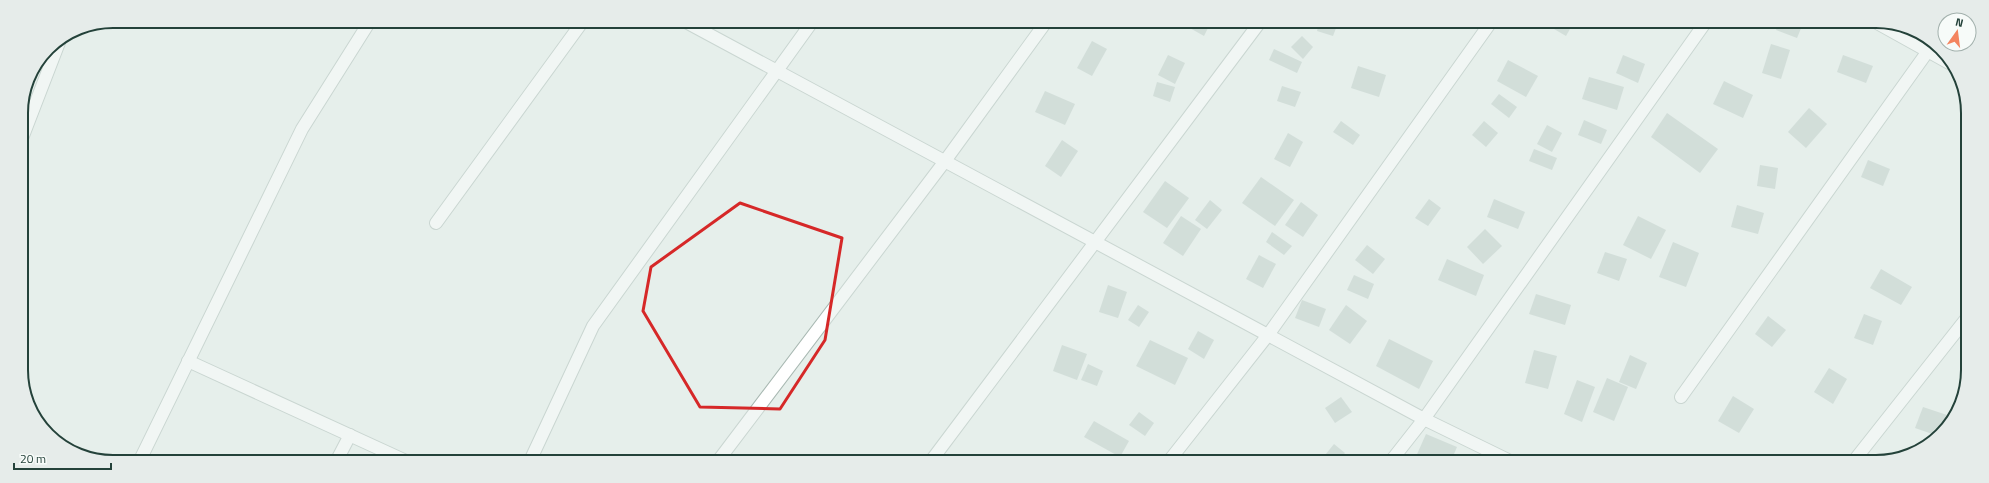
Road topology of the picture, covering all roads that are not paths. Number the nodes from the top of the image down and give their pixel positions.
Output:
1 (366, 28) edge
2 (579, 28) edge
3 (697, 28) edge
4 (808, 28) edge
5 (1042, 28) edge
6 (1256, 28) edge
7 (1487, 28) edge
8 (1701, 28) edge
9 (1893, 30) edge
10 (1928, 46) edge
11 (1930, 47) edge
12 (56, 50) edge
13 (776, 70) junction
14 (28, 123) edge
15 (945, 161) junction
16 (436, 223) dead end
17 (1095, 242) junction
18 (1961, 325) edge
19 (1268, 335) junction
20 (188, 361) junction
21 (1681, 397) dead end
22 (1424, 419) junction
23 (350, 435) junction
24 (142, 455) edge
25 (340, 455) edge
26 (395, 455) edge
27 (533, 455) edge
28 (723, 455) edge
29 (935, 455) edge
30 (1175, 455) edge
31 (1396, 455) edge
32 (1496, 455) edge
33 (1859, 455) edge

1 - 20 street
2 - 16 street
3 - 13 street
4 - 13 street
5 - 15 street
6 - 17 street
7 - 19 street
8 - 22 street
9 - 10 street
11 - 21 street
12 - 14 street
13 - 15 street
13 - 27 street
15 - 17 street
15 - 28 street
17 - 19 street
17 - 29 street
18 - 33 street
19 - 22 street
19 - 30 street
20 - 23 street
20 - 24 street
22 - 31 street
22 - 32 street
23 - 25 street
23 - 26 street

